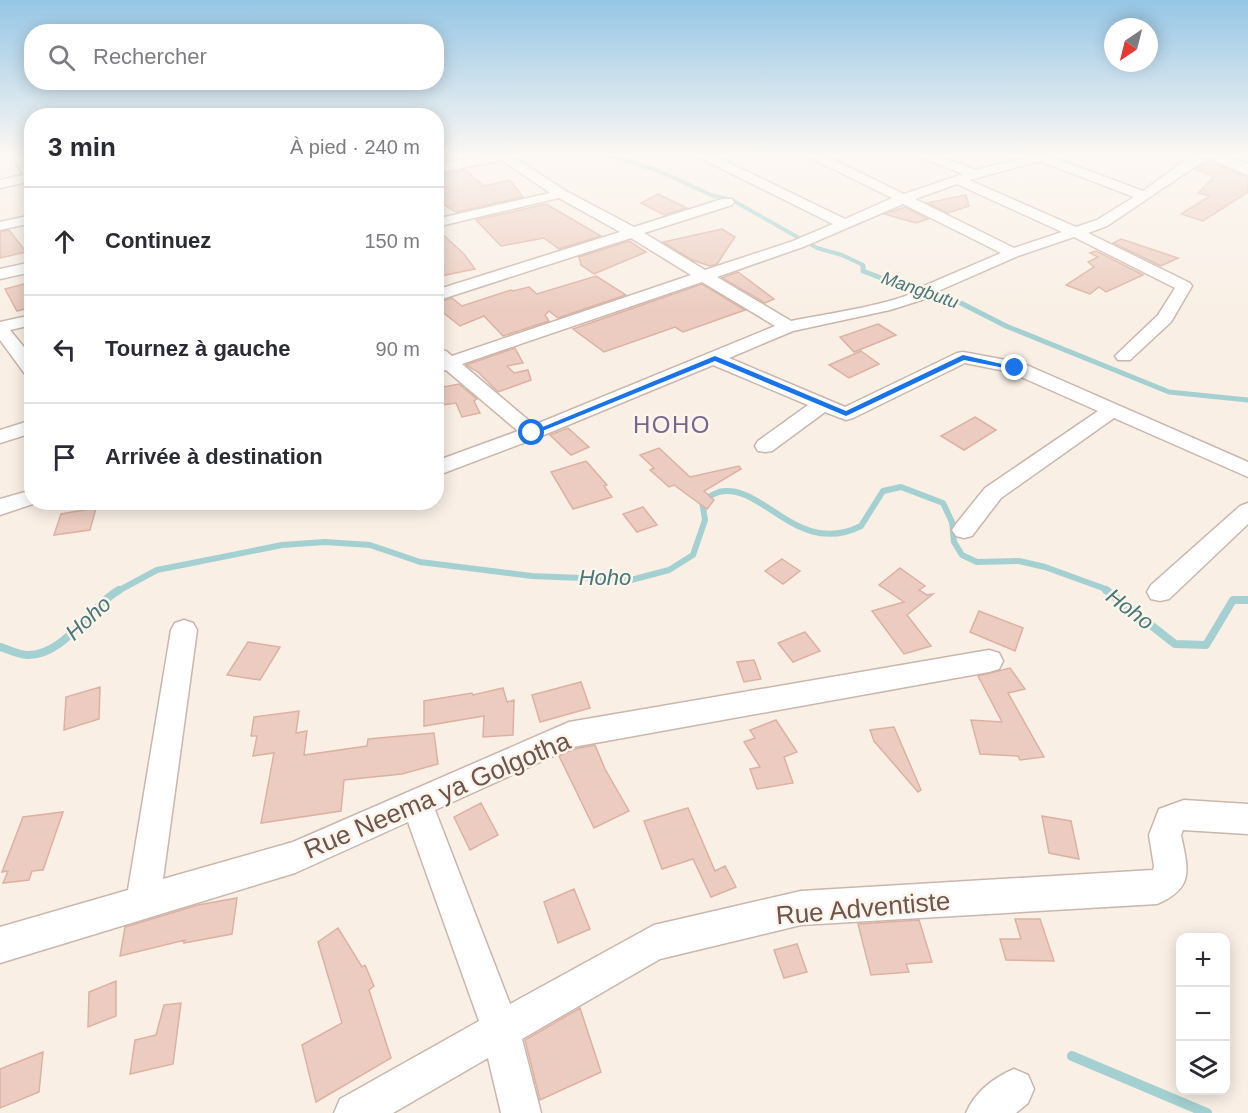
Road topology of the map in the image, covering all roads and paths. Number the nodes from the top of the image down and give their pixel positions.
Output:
1 (510, 206) edge
2 (583, 206) edge
3 (715, 206) edge
4 (807, 206) edge
5 (886, 206) edge
6 (921, 206) edge
7 (1016, 206) edge
8 (1129, 206) edge
9 (24, 221) edge
10 (444, 221) edge
11 (844, 224) junction
12 (0, 226) edge
13 (633, 233) junction
14 (1077, 233) junction
15 (1013, 253) junction
16 (24, 269) edge
17 (0, 274) edge
18 (703, 275) junction
19 (444, 293) edge
20 (24, 322) edge
21 (788, 327) junction
22 (0, 328) edge
23 (1124, 357) dead end
24 (715, 358) junction
25 (24, 360) edge
26 (444, 360) edge
27 (444, 363) edge
28 (823, 404) junction
29 (1112, 410) junction
30 (24, 429) edge
31 (532, 433) junction
32 (0, 437) edge
33 (765, 446) dead end
34 (444, 466) edge
35 (1248, 470) edge
36 (24, 500) edge
37 (0, 507) edge
38 (1248, 511) edge
39 (964, 530) dead end
40 (1160, 592) dead end
41 (184, 630) dead end
42 (989, 661) dead end
43 (417, 803) junction
44 (1248, 819) edge
45 (143, 904) junction
46 (0, 945) edge
47 (501, 1030) junction
48 (354, 1113) edge
49 (521, 1113) edge

1 - 10 street
2 - 13 street
3 - 13 street
4 - 11 street
5 - 11 street
6 - 15 street
7 - 14 street
8 - 14 street
9 - 12 street
11 - 18 street
13 - 18 street
13 - 19 street
14 - 15 street
14 - 23 street
15 - 21 street
16 - 17 street
18 - 21 street
18 - 26 street
20 - 22 street
21 - 24 street
22 - 25 street
24 - 28 street
24 - 31 street
27 - 31 street
28 - 29 street
28 - 33 street
29 - 35 street
29 - 39 street
30 - 32 street
31 - 34 street
36 - 37 street
38 - 40 street
41 - 45 street
42 - 43 street, Rue Neema ya Golgotha
43 - 45 street, Rue Neema ya Golgotha
43 - 47 street
44 - 47 street, Rue Adventiste
45 - 46 street, Rue Neema ya Golgotha
47 - 48 street, Rue Adventiste
47 - 49 street

